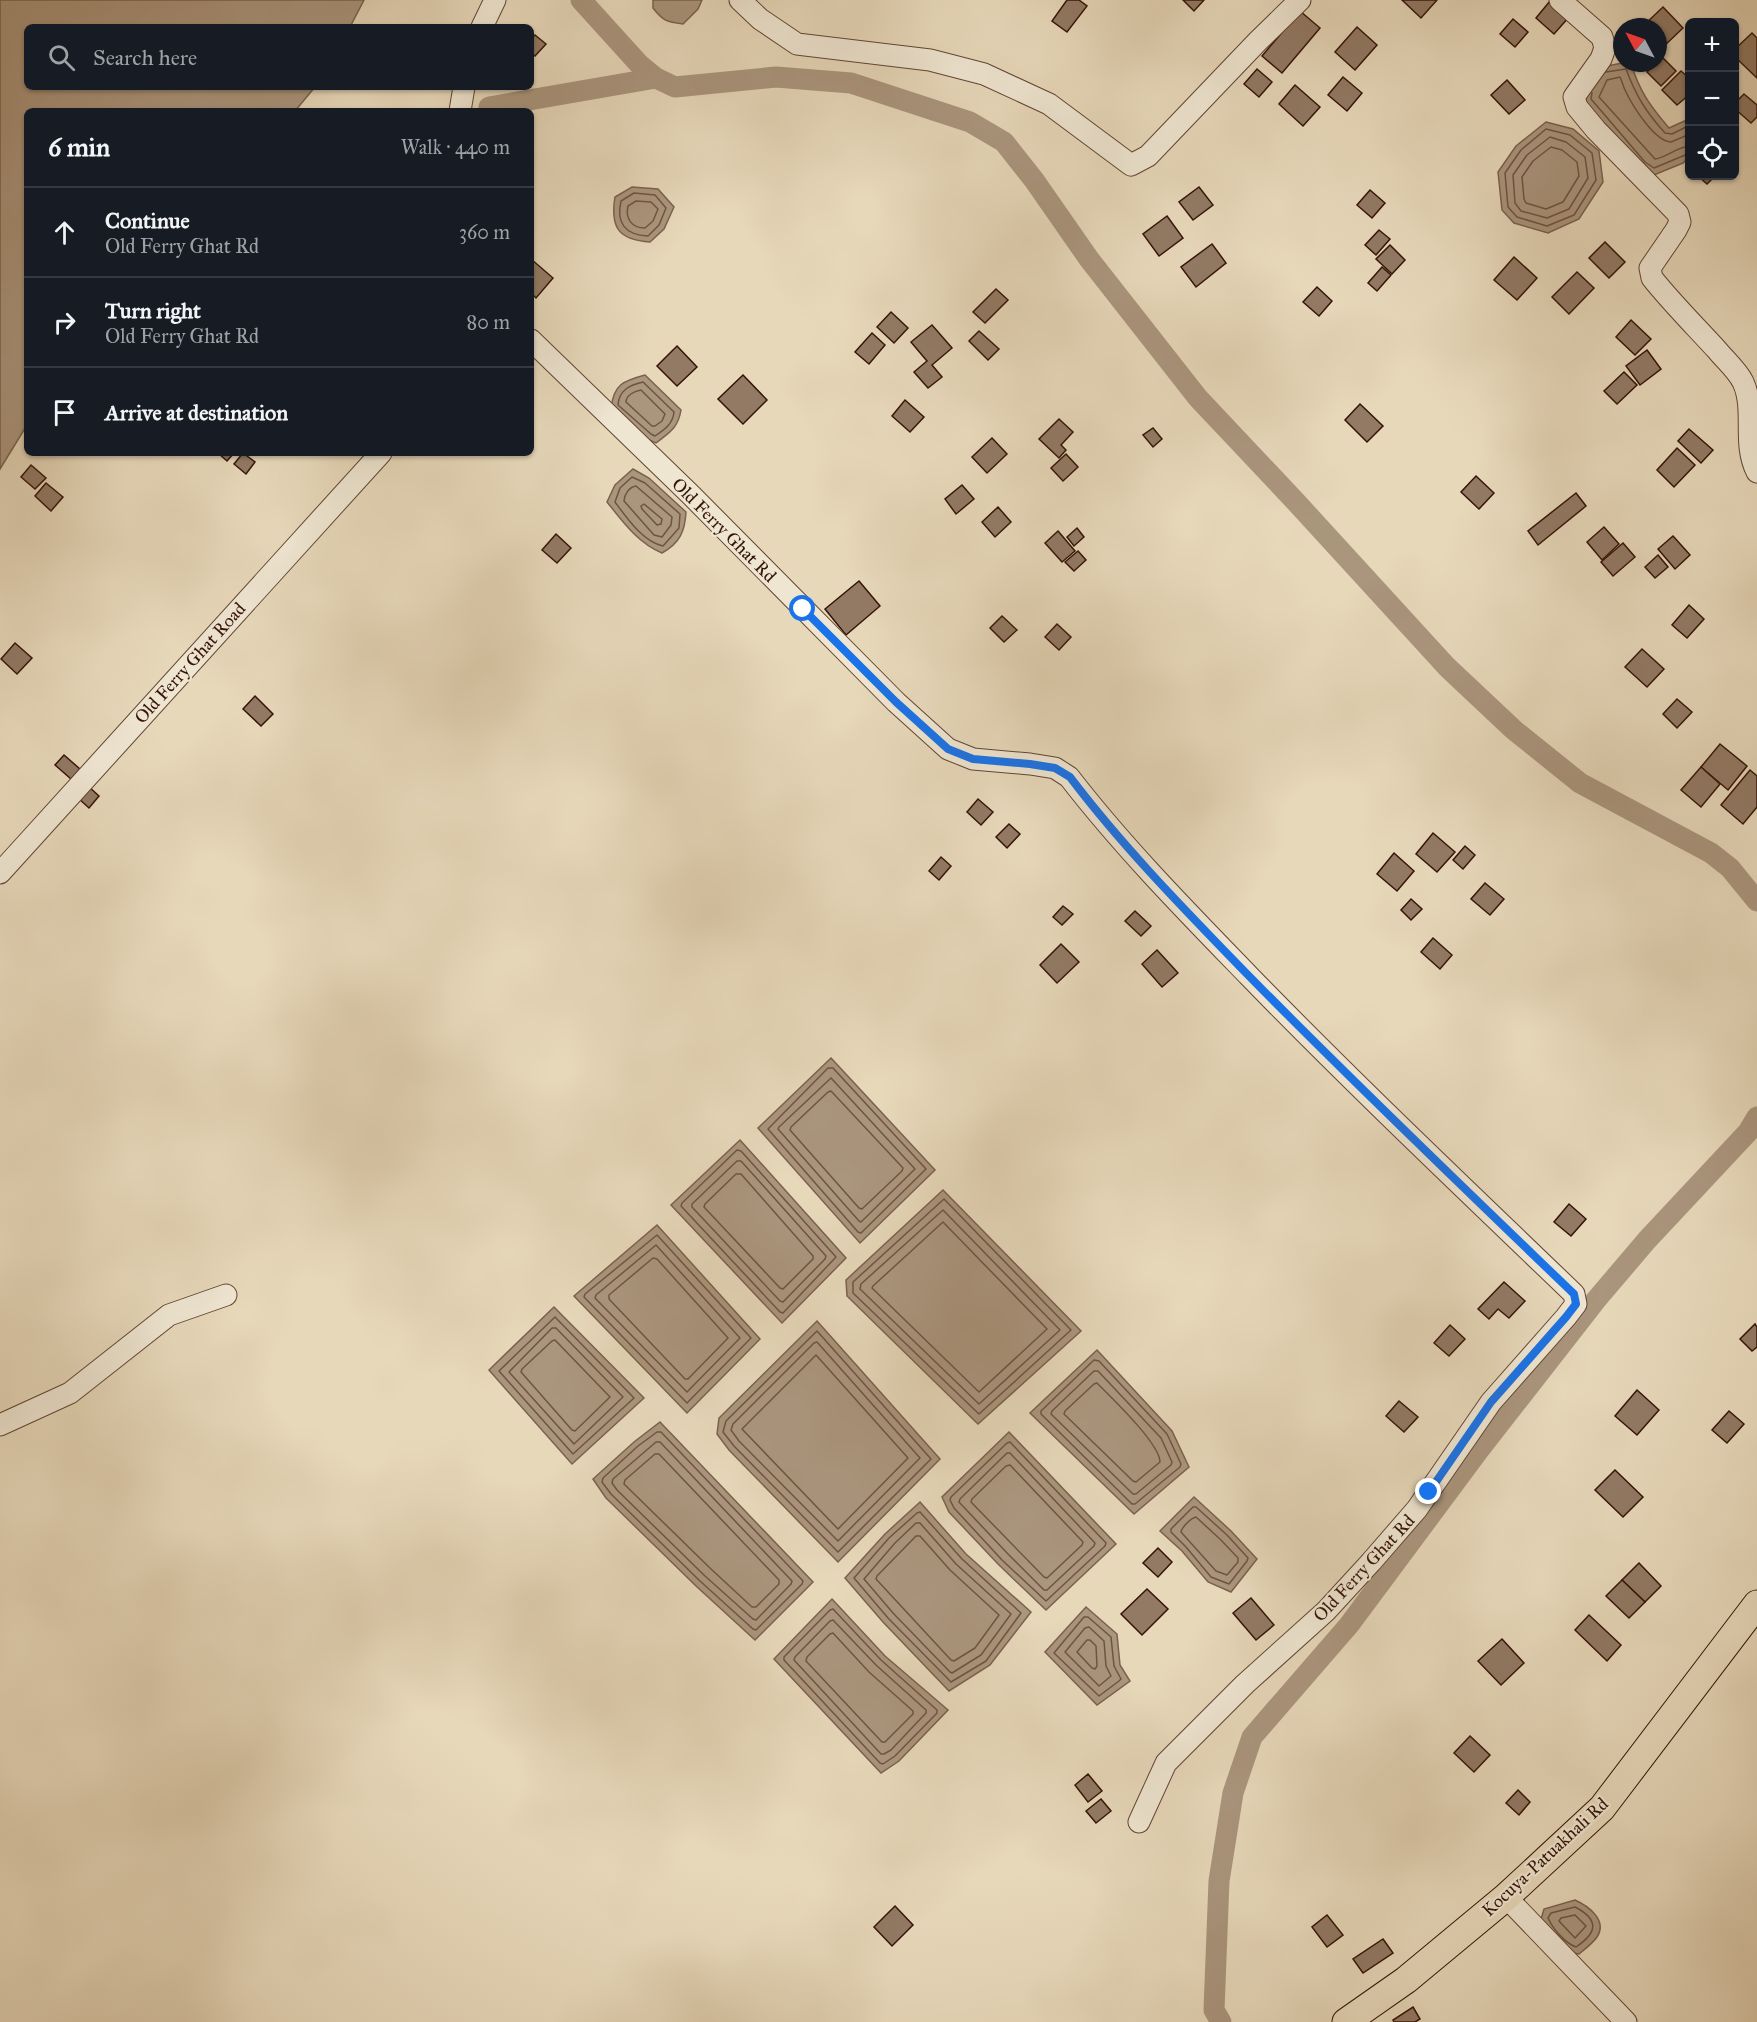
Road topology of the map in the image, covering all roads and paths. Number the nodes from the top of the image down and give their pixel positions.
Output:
1 (495, 0) edge
2 (740, 0) edge
3 (1300, 0) edge
4 (1560, 0) edge
5 (483, 24) edge
6 (464, 90) edge
7 (460, 108) edge
8 (534, 343) edge
9 (378, 456) edge
10 (1757, 472) edge
11 (0, 873) edge
12 (225, 1294) dead end
13 (0, 1425) edge
14 (1757, 1604) edge
15 (1139, 1822) dead end
16 (1506, 1897) junction
17 (1346, 2022) edge
18 (1626, 2022) edge

1 - 5 street
2 - 3 street
4 - 10 street
6 - 7 street
8 - 15 street, Old Ferry Ghat Rd
9 - 11 street, Old Ferry Ghat Road
12 - 13 street
14 - 16 main road, Kocuya-Patuakhali Rd
16 - 17 main road, Kocuya-Patuakhali Rd
16 - 18 street

